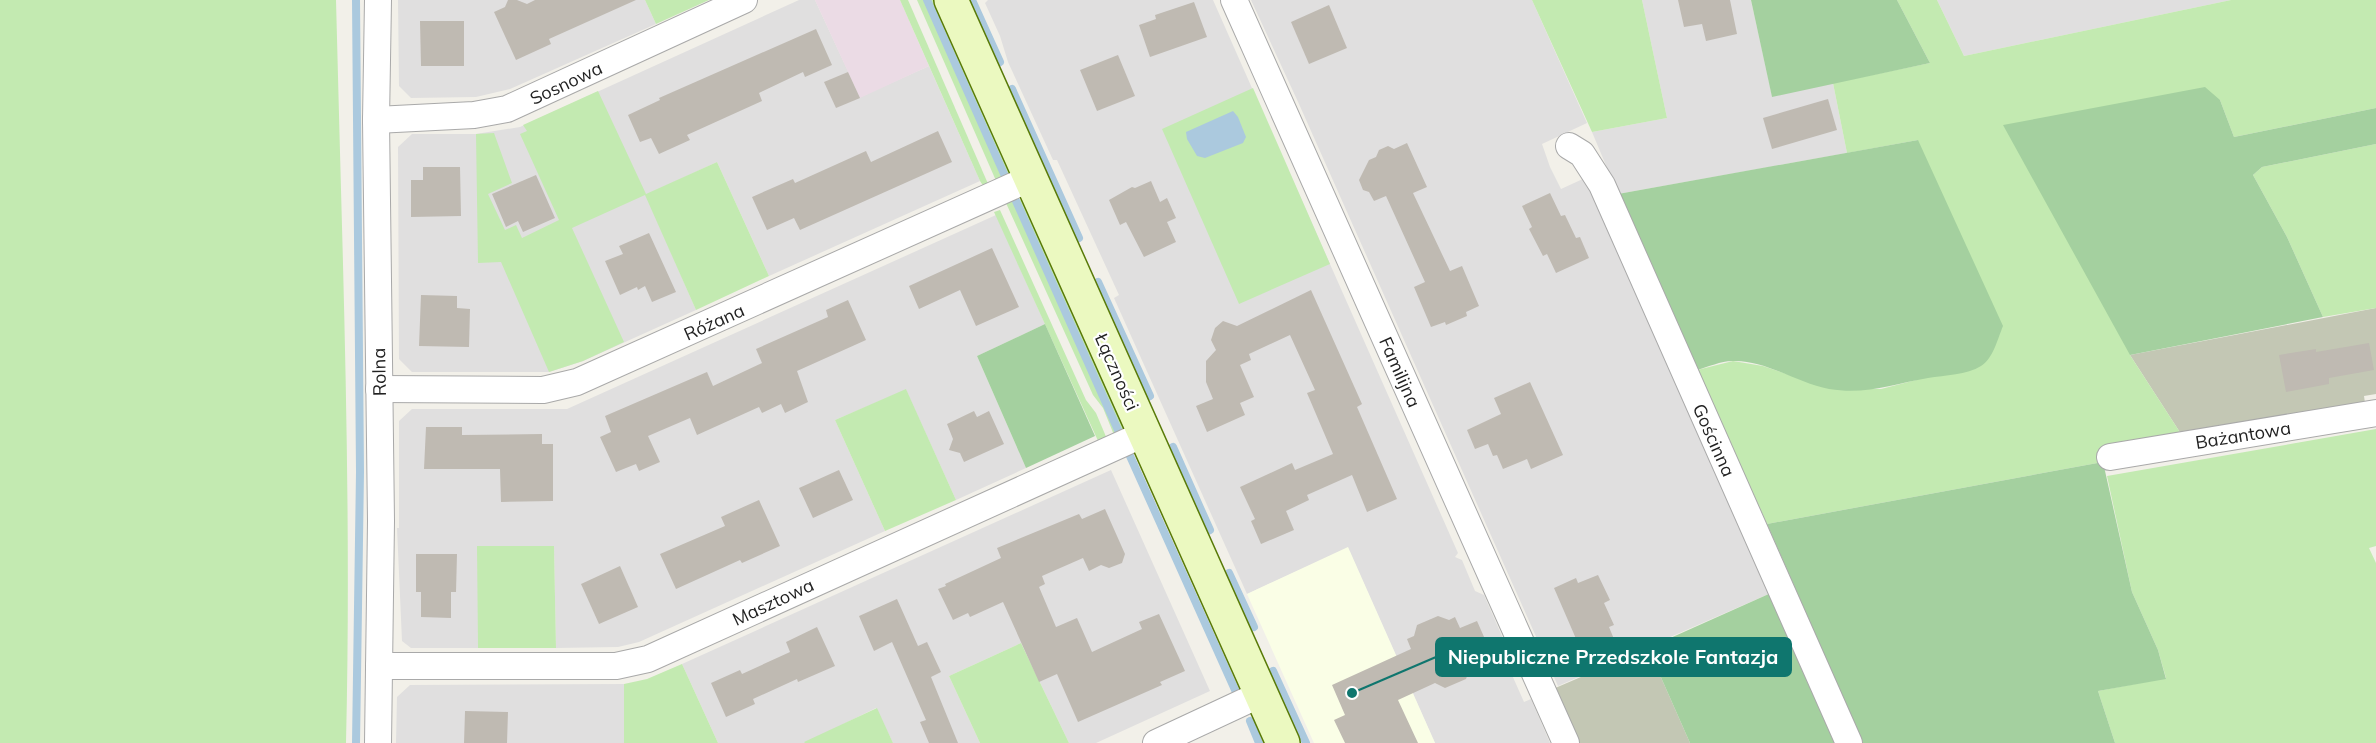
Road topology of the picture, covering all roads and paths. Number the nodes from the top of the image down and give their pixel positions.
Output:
1 (378, 0) edge
2 (744, 0) edge
3 (951, 0) edge
4 (1234, 0) edge
5 (376, 120) junction
6 (1569, 146) dead end
7 (1031, 178) junction
8 (379, 389) junction
9 (2376, 413) edge
10 (1144, 434) junction
11 (2110, 457) dead end
12 (379, 666) junction
13 (1261, 694) junction
14 (378, 743) edge
15 (1156, 743) edge
16 (1283, 743) edge
17 (1566, 743) edge
18 (1849, 743) edge

1 - 5 street, Rolna
2 - 5 street, Sosnowa
3 - 7 street, Łączności
4 - 17 street, Familijna
5 - 8 street, Rolna
6 - 18 street, Gościnna
7 - 8 street, Różana
7 - 10 street, Łączności
8 - 12 street, Rolna
9 - 11 street, Bażantowa
10 - 12 street, Masztowa
10 - 13 street, Łączności
12 - 14 street, Rolna
13 - 15 street
13 - 16 street, Łączności

